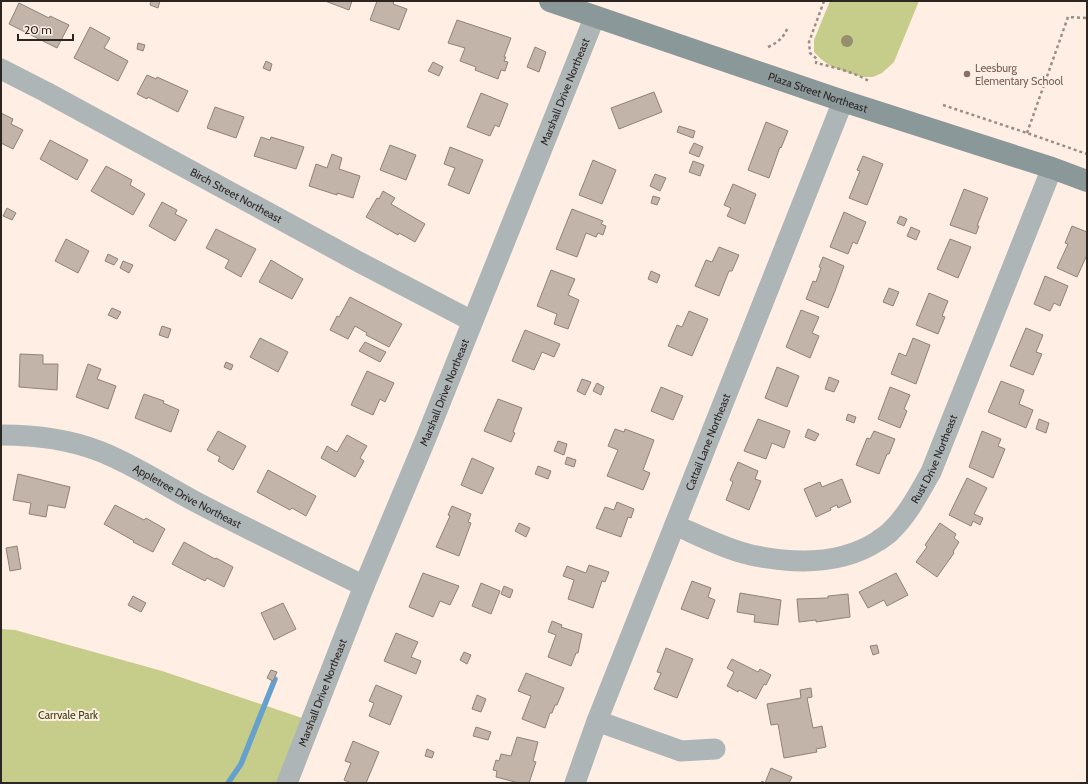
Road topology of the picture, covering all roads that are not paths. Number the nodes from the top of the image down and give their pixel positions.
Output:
1 (550, 1) edge
2 (598, 8) edge
3 (1, 69) edge
4 (843, 101) junction
5 (1052, 168) junction
6 (1087, 181) edge
7 (472, 321) junction
8 (1, 435) edge
9 (675, 525) junction
10 (364, 586) junction
11 (597, 720) junction
12 (715, 749) dead end
13 (288, 783) edge
14 (575, 783) edge

1 - 2 main road, Plaza Street Northeast
2 - 4 main road, Plaza Street Northeast
2 - 7 street, Marshall Drive Northeast
3 - 7 street, Birch Street Northeast
4 - 5 main road, Plaza Street Northeast
4 - 9 street, Cattail Lane Northeast
5 - 6 main road, Plaza Street Northeast
5 - 9 street, Rust Drive Northeast
7 - 10 street, Marshall Drive Northeast
8 - 10 street, Appletree Drive Northeast
9 - 11 street, Cattail Lane Northeast
10 - 13 street, Marshall Drive Northeast
11 - 12 street
11 - 14 street, Cattail Lane Northeast

